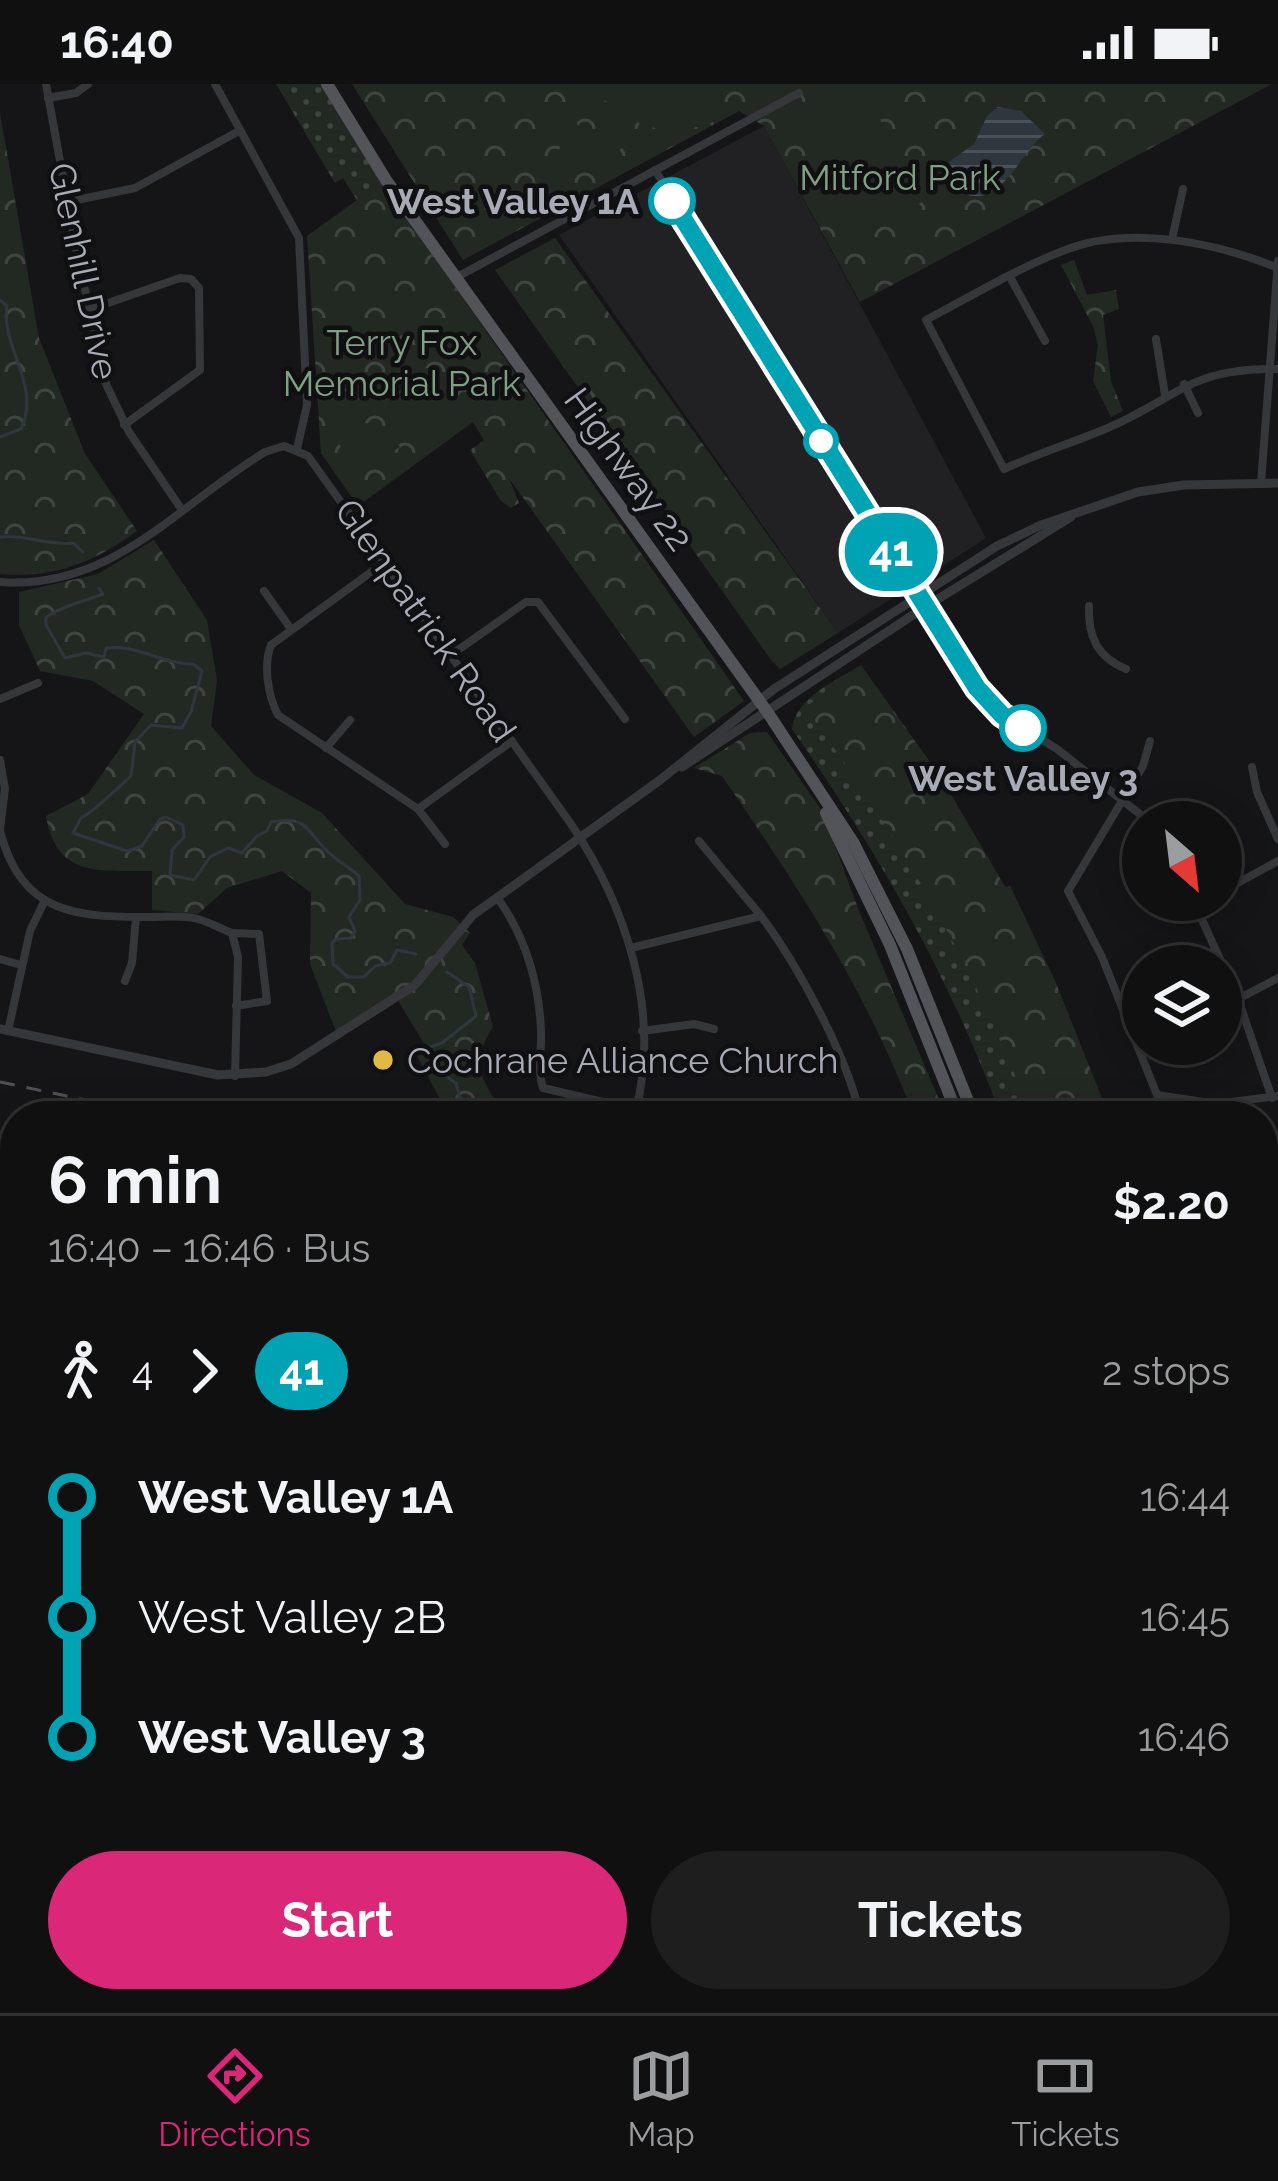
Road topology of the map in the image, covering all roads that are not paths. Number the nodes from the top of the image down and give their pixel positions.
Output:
1 (46, 84) edge
2 (88, 84) edge
3 (215, 84) edge
4 (327, 84) edge
5 (799, 93) dead end
6 (48, 98) junction
7 (239, 131) junction
8 (655, 170) junction
9 (1183, 189) dead end
10 (67, 202) junction
11 (1172, 239) junction
12 (1277, 265) edge
13 (455, 278) junction
14 (1010, 278) junction
15 (88, 310) junction
16 (1156, 339) dead end
17 (1045, 341) dead end
18 (1272, 369) edge
19 (1184, 384) junction
20 (1165, 394) junction
21 (1198, 413) dead end
22 (124, 425) junction
23 (297, 449) junction
24 (1261, 483) junction
25 (1278, 483) edge
26 (182, 510) junction
27 (1081, 511) junction
28 (385, 562) junction
29 (0, 582) edge
30 (264, 591) dead end
31 (917, 594) junction
32 (1089, 606) dead end
33 (925, 607) junction
34 (291, 629) junction
35 (451, 655) junction
36 (1126, 669) dead end
37 (38, 683) dead end
38 (0, 699) edge
39 (764, 707) junction
40 (625, 719) dead end
41 (350, 720) dead end
42 (512, 741) junction
43 (1150, 741) dead end
44 (326, 748) junction
45 (0, 760) edge
46 (1252, 767) dead end
47 (805, 768) junction
48 (1123, 800) junction
49 (418, 809) junction
50 (0, 830) edge
51 (580, 837) junction
52 (1278, 839) edge
53 (699, 841) dead end
54 (445, 844) dead end
55 (1278, 861) edge
56 (1242, 881) edge
57 (497, 897) junction
58 (45, 899) junction
59 (761, 916) junction
60 (136, 917) junction
61 (232, 933) junction
62 (631, 948) junction
63 (0, 958) edge
64 (21, 965) junction
65 (1278, 979) edge
66 (125, 981) dead end
67 (1242, 997) edge
68 (236, 1006) junction
69 (1242, 1010) edge
70 (714, 1029) dead end
71 (4, 1030) edge
72 (642, 1031) junction
73 (235, 1076) junction
74 (1275, 1097) edge
75 (595, 1101) edge
76 (637, 1101) edge
77 (856, 1101) edge
78 (952, 1101) edge
79 (968, 1101) edge
80 (1196, 1101) edge
81 (1241, 1101) edge

1 - 6 street, Glenhill Drive
2 - 6 street
3 - 7 street
4 - 13 main road, Highway 22
5 - 8 street
6 - 10 street, Glenhill Drive
7 - 10 street
7 - 23 street
8 - 13 street
8 - 31 street
9 - 11 street
10 - 15 street, Glenhill Drive
11 - 12 street
11 - 14 street
12 - 18 street
13 - 39 main road, Highway 22
14 - 17 street
14 - 20 street
15 - 22 street, Glenhill Drive
15 - 22 street
16 - 20 street
18 - 19 street
18 - 24 street
19 - 20 street
19 - 21 street
22 - 26 street, Glenhill Drive
23 - 26 street
23 - 28 street, Glenpatrick Road
24 - 25 street
24 - 27 street
26 - 29 street
27 - 31 street
27 - 33 street
28 - 34 street
28 - 35 street, Glenpatrick Road
30 - 34 street
31 - 33 street
31 - 39 street
32 - 36 street
33 - 39 street
33 - 48 street
34 - 44 street
35 - 40 street
35 - 42 street, Glenpatrick Road
37 - 38 street
39 - 47 main road, Highway 22
39 - 51 street
41 - 44 street
42 - 49 street
42 - 51 street, Glenpatrick Road
43 - 48 street
44 - 49 street
45 - 50 street
46 - 52 street
47 - 78 main road, Highway 22
47 - 79 main road, Highway 22
48 - 80 street
49 - 54 street
50 - 58 street
51 - 57 street
51 - 62 street, Glenpatrick Road
53 - 59 street
55 - 56 street
57 - 73 street
57 - 75 street
58 - 60 street
58 - 64 street
59 - 62 street
59 - 77 street
60 - 61 street
60 - 66 street
61 - 68 street
61 - 68 street
62 - 72 street, Glenpatrick Road
63 - 64 street
64 - 71 street
65 - 67 street
68 - 73 street
69 - 74 street
70 - 72 street
71 - 73 street
72 - 76 street, Glenpatrick Road
74 - 81 street

